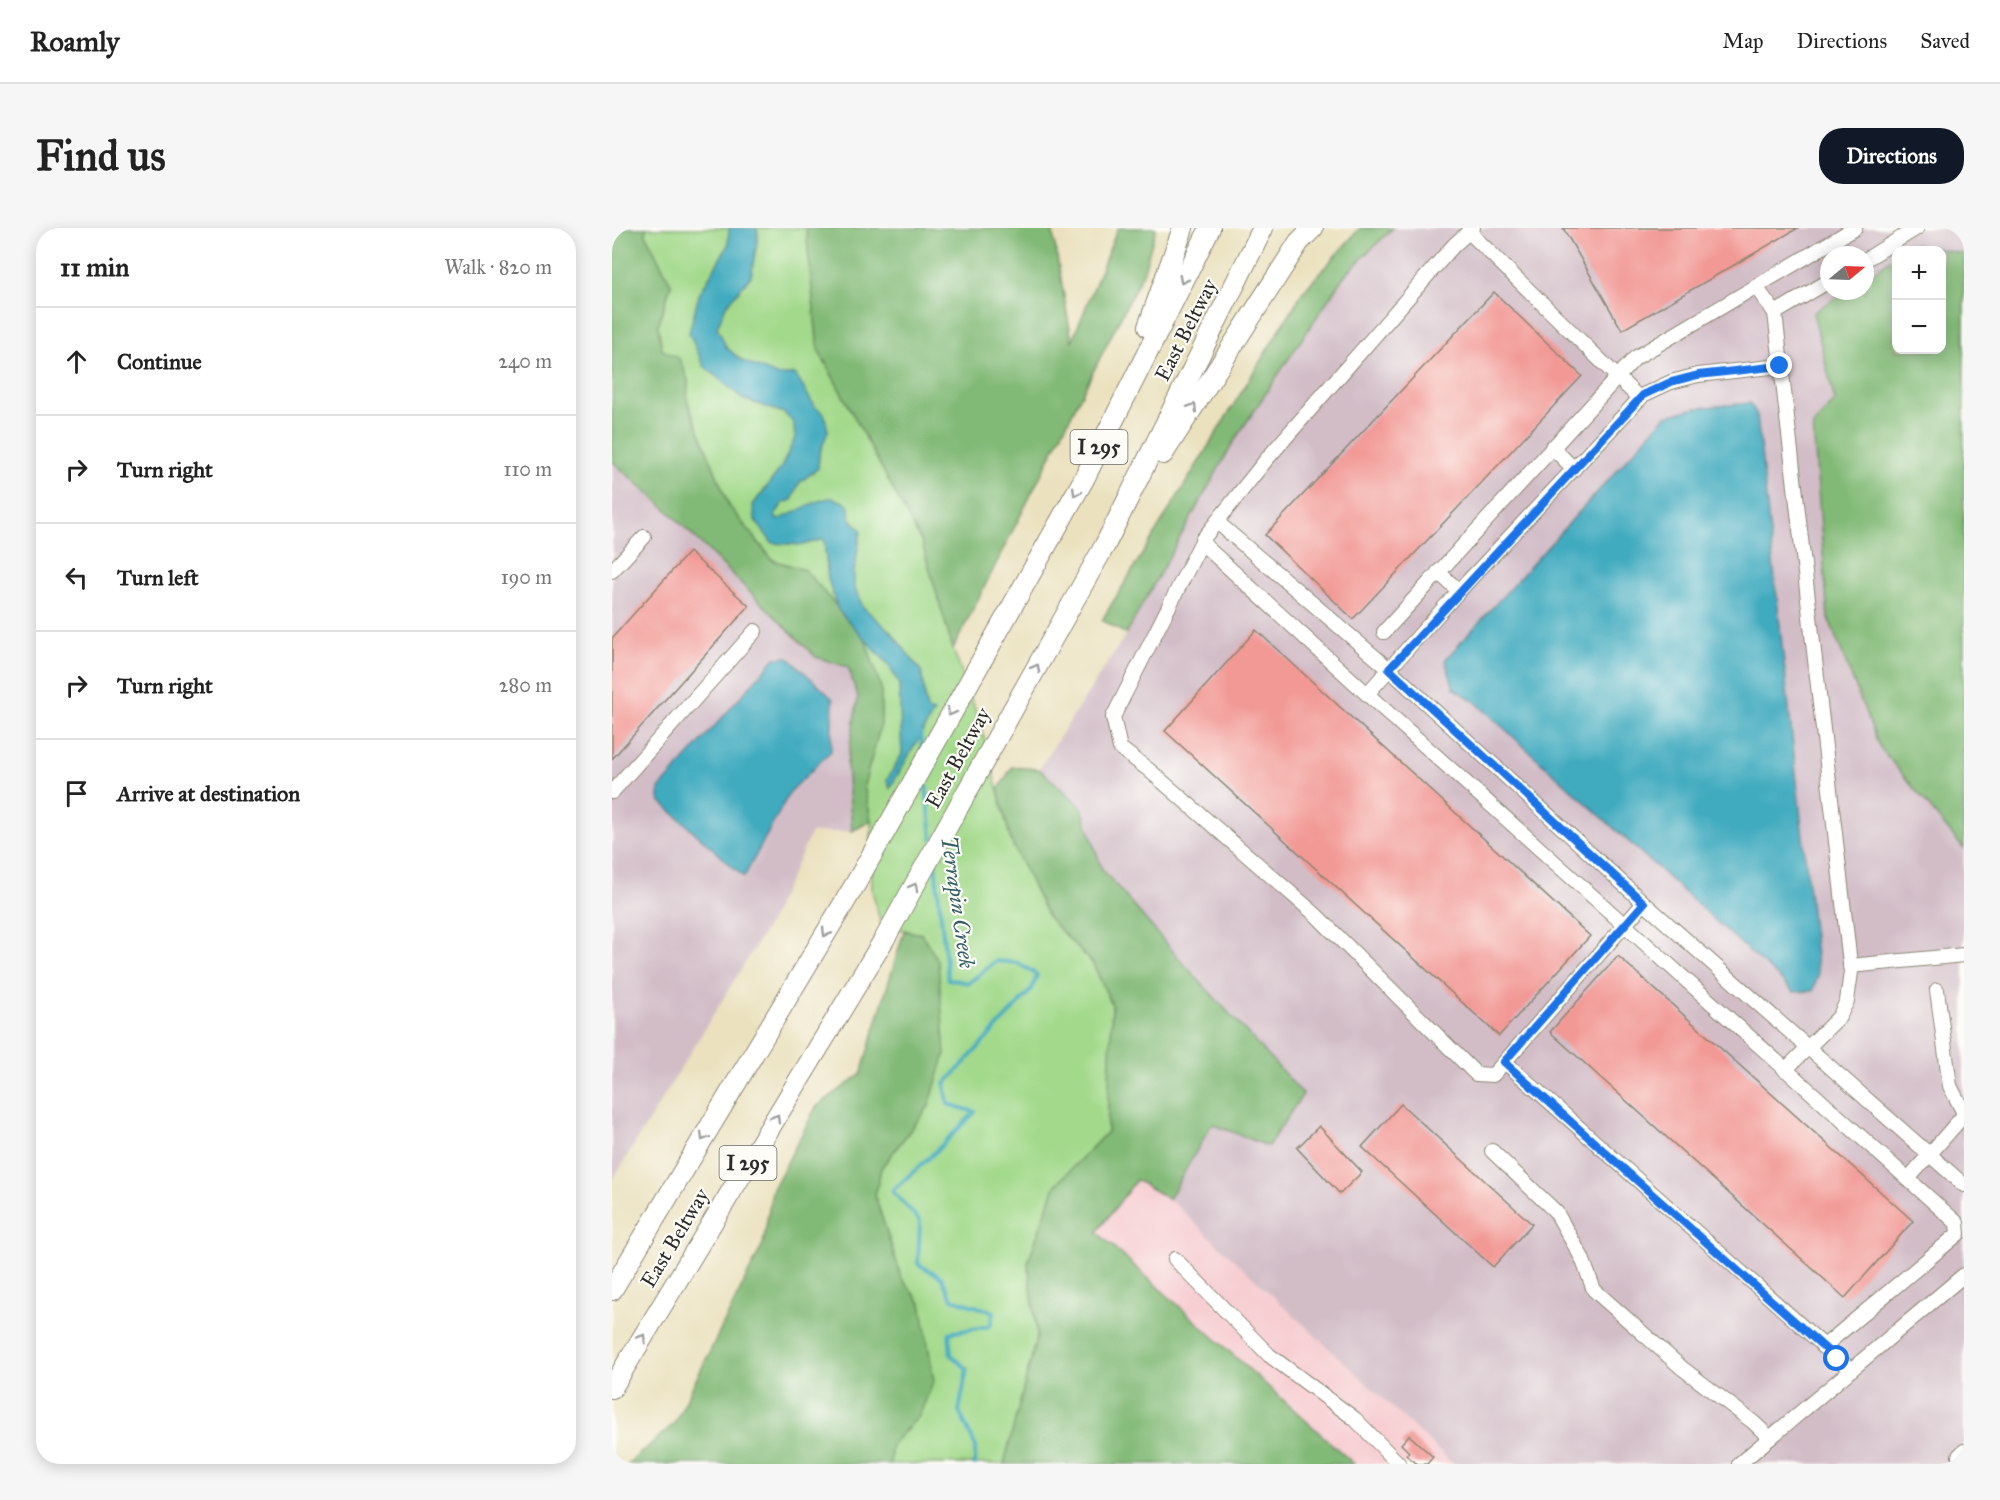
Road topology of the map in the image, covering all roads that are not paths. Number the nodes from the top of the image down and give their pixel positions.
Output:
1 (1183, 228) edge
2 (1210, 228) edge
3 (1263, 228) edge
4 (1313, 228) edge
5 (1856, 228) edge
6 (1471, 230) edge
7 (1910, 230) edge
8 (1874, 254) edge
9 (1820, 286) edge
10 (1756, 287) junction
11 (1775, 314) junction
12 (1780, 366) junction
13 (1616, 376) junction
14 (1640, 399) junction
15 (1120, 407) junction
16 (1552, 447) junction
17 (1574, 469) junction
18 (1217, 522) junction
19 (645, 537) dead end
20 (1203, 539) junction
21 (1105, 545) junction
22 (612, 571) edge
23 (1438, 572) junction
24 (1460, 591) junction
25 (755, 631) dead end
26 (1384, 632) dead end
27 (1389, 669) junction
28 (1367, 694) junction
29 (612, 792) edge
30 (1644, 903) junction
31 (1624, 926) junction
32 (1964, 954) edge
33 (1850, 966) junction
34 (1937, 990) dead end
35 (1808, 1047) junction
36 (1504, 1062) junction
37 (1785, 1070) junction
38 (1964, 1114) edge
39 (1492, 1151) dead end
40 (1930, 1155) junction
41 (1908, 1179) junction
42 (1964, 1185) edge
43 (1175, 1259) dead end
44 (1964, 1275) edge
45 (612, 1290) edge
46 (1823, 1347) junction
47 (1851, 1370) junction
48 (612, 1388) edge
49 (1770, 1438) junction
50 (1964, 1451) edge
51 (1399, 1464) edge
52 (1739, 1464) edge
53 (1960, 1464) edge

1 - 15 highway
2 -> 15 highway, East Beltway / I 295
3 - 21 highway, East Beltway / I 295
21 -> 4 highway
5 - 10 street
6 - 13 street
6 - 18 street
7 - 8 street
9 - 11 street
10 - 11 street
10 - 13 street
11 - 12 street
12 - 14 street
12 - 33 street
13 - 14 street
13 - 16 street
14 - 17 street
15 -> 45 highway, East Beltway / I 295
16 - 17 street
16 - 23 street
17 - 24 street
18 - 20 street
18 - 27 street
19 - 22 street
20 - 28 street
20 - 36 street
48 -> 21 highway, East Beltway / I 295
23 - 24 street
23 - 26 street
24 - 27 street
25 - 29 street
27 - 28 street
27 - 30 street
28 - 31 street
30 - 31 street
30 - 35 street
31 - 36 street
31 - 37 street
32 - 33 street
33 - 35 street
34 - 38 street
35 - 37 street
35 - 40 street
36 - 46 street
37 - 41 street
38 - 40 street
39 - 49 street
40 - 41 street
40 - 42 street
41 - 46 street
43 - 51 street
44 - 47 street
46 - 47 street
47 - 49 street
49 - 52 street
50 - 53 street

